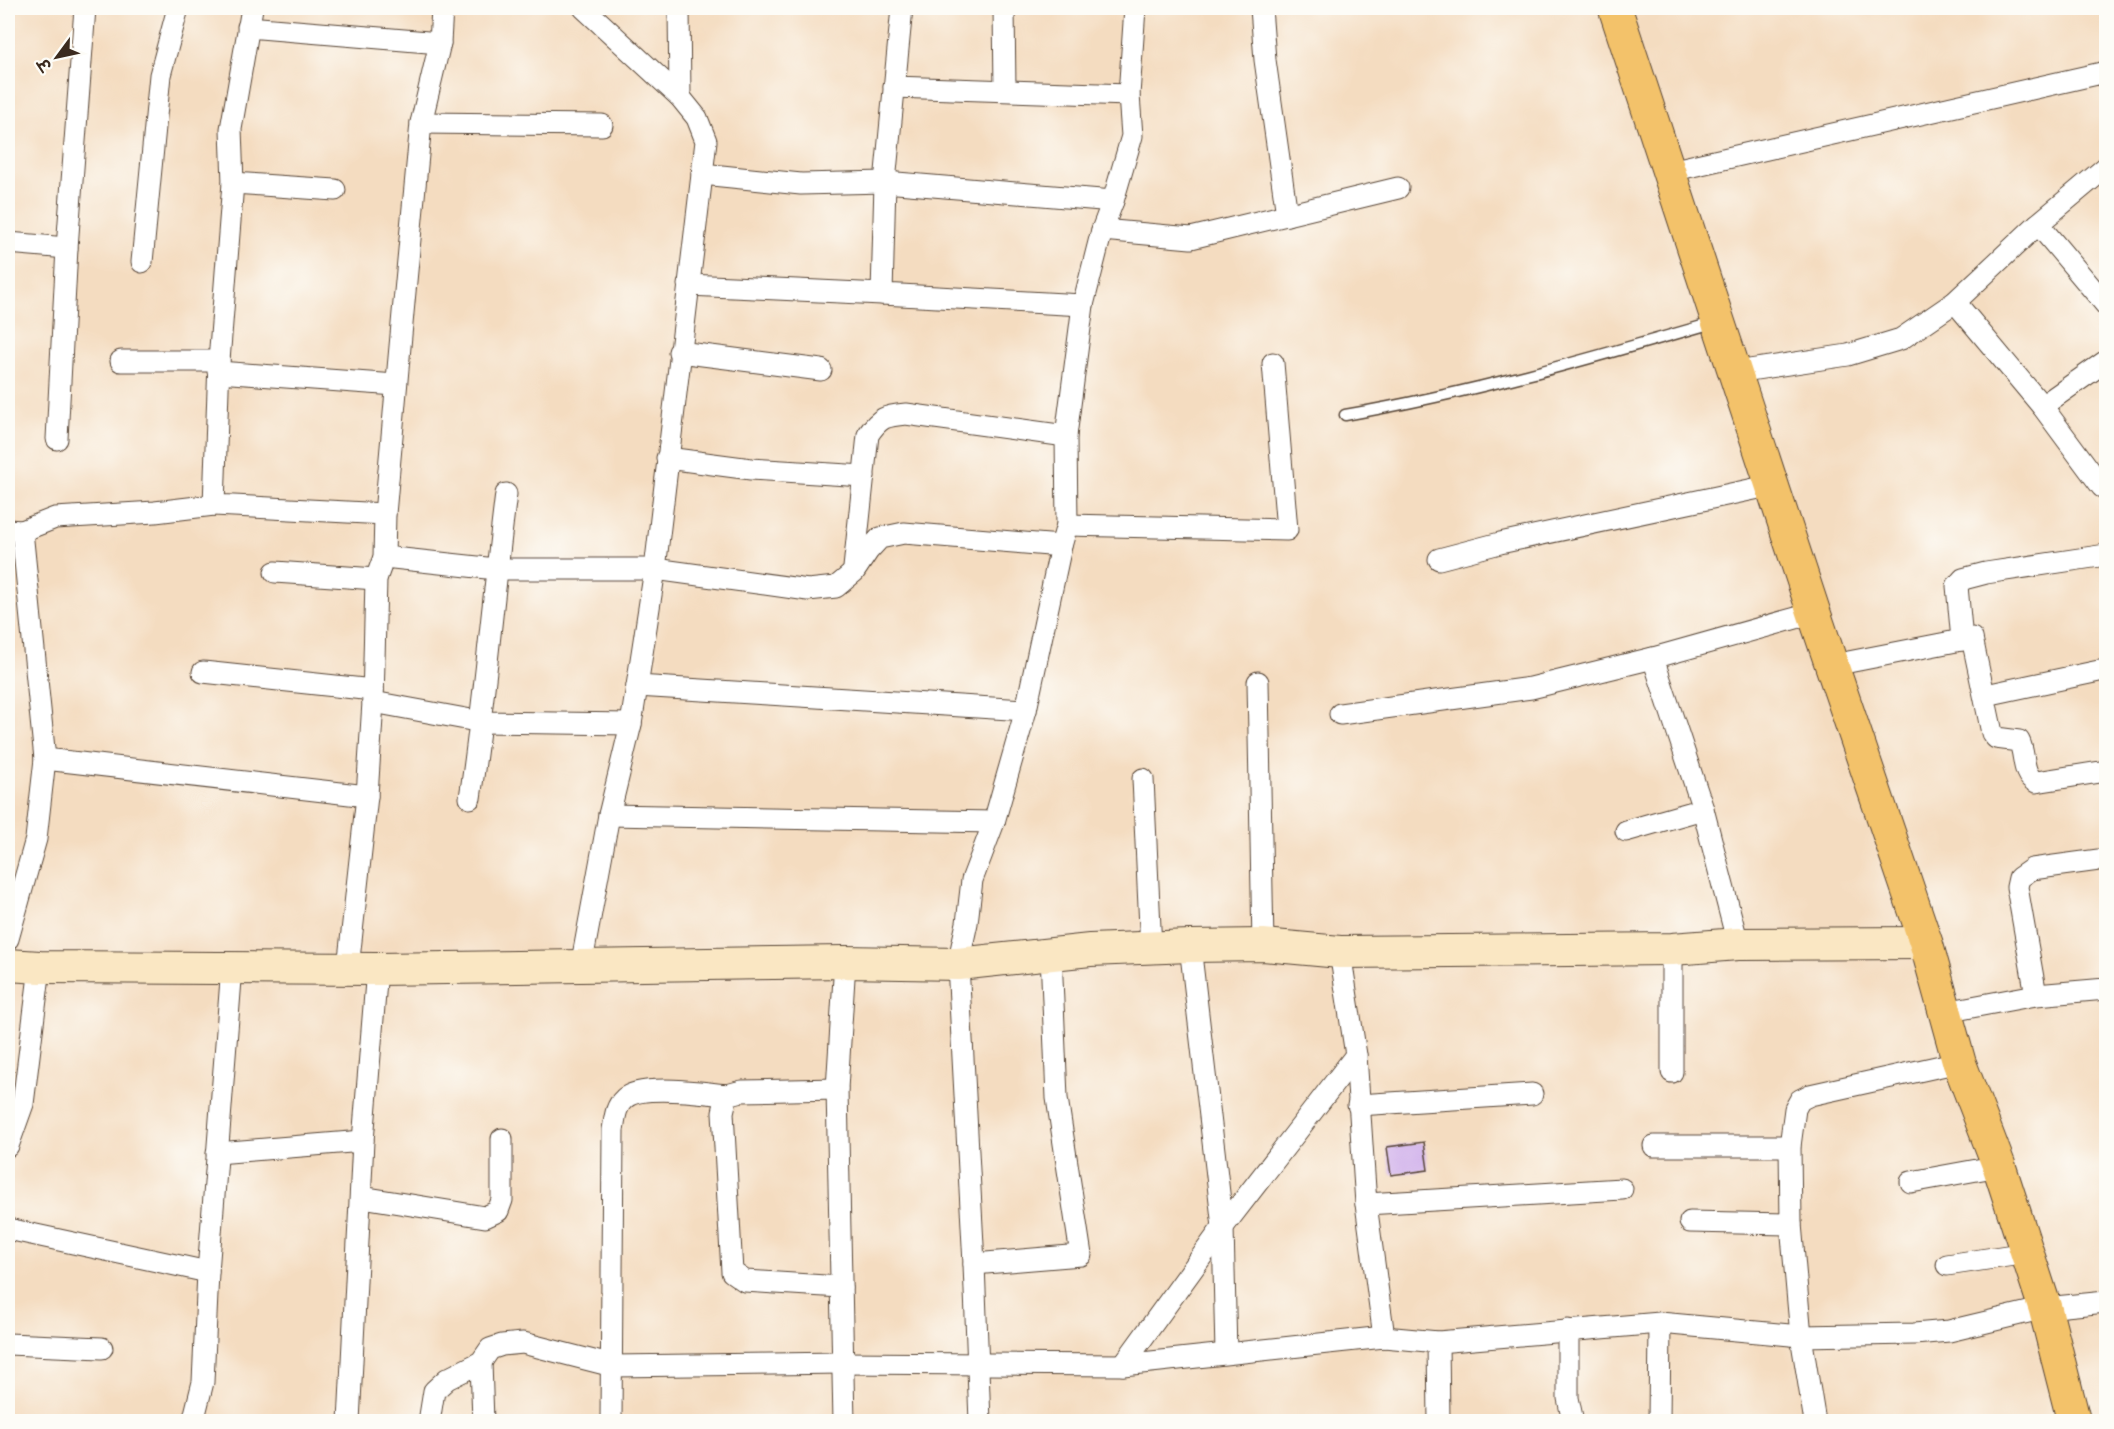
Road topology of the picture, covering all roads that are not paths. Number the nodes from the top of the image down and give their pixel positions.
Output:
1 (85, 8) edge
2 (178, 8) edge
3 (442, 8) edge
4 (584, 8) edge
5 (679, 8) edge
6 (902, 8) edge
7 (1004, 8) edge
8 (1261, 8) edge
9 (1615, 8) edge
10 (1139, 9) edge
11 (250, 17) edge
12 (440, 43) junction
13 (2106, 72) edge
14 (894, 87) junction
15 (1005, 90) junction
16 (1130, 95) junction
17 (680, 97) junction
18 (422, 123) junction
19 (602, 126) dead end
20 (2106, 167) edge
21 (1670, 171) junction
22 (702, 174) junction
23 (885, 182) junction
24 (233, 183) junction
25 (1398, 188) dead end
26 (335, 190) dead end
27 (1113, 201) junction
28 (1287, 215) junction
29 (2038, 224) junction
30 (1102, 230) junction
31 (8, 243) edge
32 (67, 248) junction
33 (142, 262) dead end
34 (688, 285) junction
35 (882, 294) junction
36 (1955, 302) junction
37 (1083, 305) junction
38 (2106, 305) edge
39 (1719, 321) junction
40 (679, 352) junction
41 (121, 361) dead end
42 (2106, 361) edge
43 (1273, 363) dead end
44 (219, 367) junction
45 (821, 370) dead end
46 (1736, 372) junction
47 (396, 386) junction
48 (2042, 406) junction
49 (1345, 415) dead end
50 (1066, 436) junction
51 (57, 439) dead end
52 (667, 458) junction
53 (864, 476) junction
54 (1773, 485) junction
55 (2102, 487) dead end
56 (506, 494) dead end
57 (214, 505) junction
58 (386, 514) junction
59 (1067, 525) junction
60 (15, 530) edge
61 (1061, 546) junction
62 (2106, 555) edge
63 (384, 557) junction
64 (1439, 559) dead end
65 (496, 569) junction
66 (655, 569) junction
67 (275, 572) dead end
68 (854, 573) junction
69 (376, 579) junction
70 (1814, 613) junction
71 (1962, 640) junction
72 (1653, 658) junction
73 (1833, 665) junction
74 (2099, 671) dead end
75 (203, 672) dead end
76 (1258, 682) dead end
77 (637, 686) junction
78 (1986, 695) junction
79 (373, 696) junction
80 (1026, 710) junction
81 (1340, 714) dead end
82 (482, 722) junction
83 (631, 724) junction
84 (45, 759) junction
85 (2106, 771) edge
86 (1143, 779) dead end
87 (367, 796) junction
88 (470, 798) dead end
89 (1703, 810) junction
90 (609, 815) junction
91 (994, 822) junction
92 (1626, 831) dead end
93 (2106, 859) edge
94 (8, 939) edge
95 (1738, 944) junction
96 (1926, 944) junction
97 (1263, 945) junction
98 (1190, 946) junction
99 (1151, 949) junction
100 (1672, 949) junction
101 (1340, 952) junction
102 (1051, 954) junction
103 (845, 962) junction
104 (958, 964) junction
105 (8, 965) edge
106 (40, 967) junction
107 (232, 967) junction
108 (581, 968) junction
109 (363, 969) junction
110 (2106, 989) edge
111 (2036, 995) junction
112 (1945, 1012) junction
113 (1356, 1055) junction
114 (1959, 1062) junction
115 (1672, 1072) dead end
116 (837, 1089) junction
117 (1532, 1094) dead end
118 (727, 1095) junction
119 (15, 1104) edge
120 (1358, 1105) junction
121 (502, 1139) dead end
122 (363, 1141) junction
123 (8, 1146) edge
124 (1654, 1146) dead end
125 (1790, 1146) junction
126 (217, 1153) junction
127 (1999, 1166) junction
128 (1911, 1182) dead end
129 (1622, 1189) dead end
130 (362, 1197) junction
131 (1366, 1204) junction
132 (1690, 1222) dead end
133 (1791, 1224) junction
134 (1223, 1227) junction
135 (8, 1229) edge
136 (2027, 1253) junction
137 (974, 1264) junction
138 (1947, 1265) dead end
139 (208, 1272) junction
140 (840, 1287) junction
141 (2106, 1302) edge
142 (2045, 1308) junction
143 (1660, 1323) junction
144 (1568, 1330) junction
145 (1384, 1336) junction
146 (1801, 1336) junction
147 (1438, 1342) junction
148 (8, 1344) edge
149 (102, 1348) dead end
150 (1226, 1353) junction
151 (481, 1362) junction
152 (841, 1363) junction
153 (978, 1363) junction
154 (1123, 1365) junction
155 (613, 1366) junction
156 (193, 1422) edge
157 (349, 1422) edge
158 (429, 1422) edge
159 (483, 1422) edge
160 (611, 1422) edge
161 (844, 1422) edge
162 (980, 1422) edge
163 (1439, 1422) edge
164 (1573, 1422) edge
165 (1659, 1422) edge
166 (1815, 1422) edge
167 (2074, 1422) edge

1 - 32 street
2 - 33 street
3 - 12 street
4 - 17 street
5 - 17 street
6 - 14 street
7 - 15 street
8 - 28 street
9 - 21 main road
10 - 16 street
11 - 12 street
11 - 24 street
12 - 18 street
13 - 21 street
14 - 15 street
14 - 23 street
15 - 16 street
16 - 27 street
17 - 22 street
18 - 19 street
18 - 47 street
20 - 29 street
21 - 39 main road
22 - 23 street
22 - 34 street
23 - 27 street
23 - 35 street
24 - 26 street
24 - 44 street
25 - 28 street
27 - 30 street
28 - 30 street
29 - 36 street
29 - 38 street
30 - 37 street
31 - 32 street
32 - 51 street
34 - 35 street
34 - 40 street
35 - 37 street
36 - 46 street
36 - 48 street
37 - 50 street
39 - 46 main road
39 - 49 lane
40 - 45 street
40 - 52 street
41 - 44 street
42 - 48 street
43 - 59 street
44 - 47 street
44 - 57 street
46 - 54 main road
47 - 58 street
48 - 55 street
50 - 53 street
50 - 59 street
52 - 53 street
52 - 66 street
53 - 68 street
54 - 64 street
54 - 70 main road
56 - 65 street
57 - 58 street
57 - 60 street
58 - 63 street
59 - 61 street
60 - 84 street
61 - 68 street
61 - 80 street
62 - 71 street
63 - 65 street
63 - 69 street
65 - 66 street
65 - 82 street
66 - 68 street
66 - 77 street
67 - 69 street
69 - 79 street
70 - 72 street
70 - 73 main road
71 - 73 street
71 - 78 street
72 - 81 street
72 - 89 street
73 - 96 main road
74 - 78 street
75 - 79 street
76 - 97 street
77 - 80 street
77 - 83 street
78 - 85 street
79 - 82 street
79 - 87 street
80 - 91 street
82 - 83 street
82 - 88 street
83 - 90 street
84 - 87 street
84 - 94 street
86 - 99 street
87 - 109 street
89 - 92 street
89 - 95 street
90 - 91 street
90 - 108 street
91 - 104 street
93 - 111 street
95 - 96 street
95 - 100 street
96 - 112 main road
97 - 98 street
97 - 101 street
98 - 99 street
98 - 134 street
99 - 102 street
100 - 101 street
100 - 115 street
101 - 113 street
102 - 104 street
102 - 137 street
103 - 104 street
103 - 108 street
103 - 116 street
104 - 137 street
105 - 106 street
106 - 107 street
106 - 119 street
107 - 109 street
107 - 126 street
108 - 109 street
109 - 122 street
110 - 111 street
111 - 112 street
112 - 114 main road
113 - 120 street
113 - 134 street
114 - 125 street
114 - 127 main road
116 - 118 street
116 - 140 street
117 - 120 street
118 - 140 street
118 - 155 street
119 - 123 street
120 - 131 street
121 - 130 street
122 - 126 street
122 - 130 street
124 - 125 street
125 - 133 street
126 - 139 street
127 - 128 street
127 - 136 main road
129 - 131 street
130 - 157 street
131 - 145 street
132 - 133 street
133 - 146 street
134 - 150 street
134 - 154 street
135 - 139 street
136 - 138 street
136 - 142 main road
137 - 153 street
139 - 156 street
140 - 152 street
141 - 142 street
142 - 146 street
142 - 167 main road
143 - 144 street
143 - 146 street
143 - 165 street
144 - 147 street
144 - 164 street
145 - 147 street
145 - 150 street
146 - 166 street
147 - 163 street
148 - 149 street
150 - 154 street
151 - 155 street
151 - 158 street
151 - 159 street
152 - 153 street
152 - 155 street
152 - 161 street
153 - 154 street
153 - 162 street
155 - 160 street

